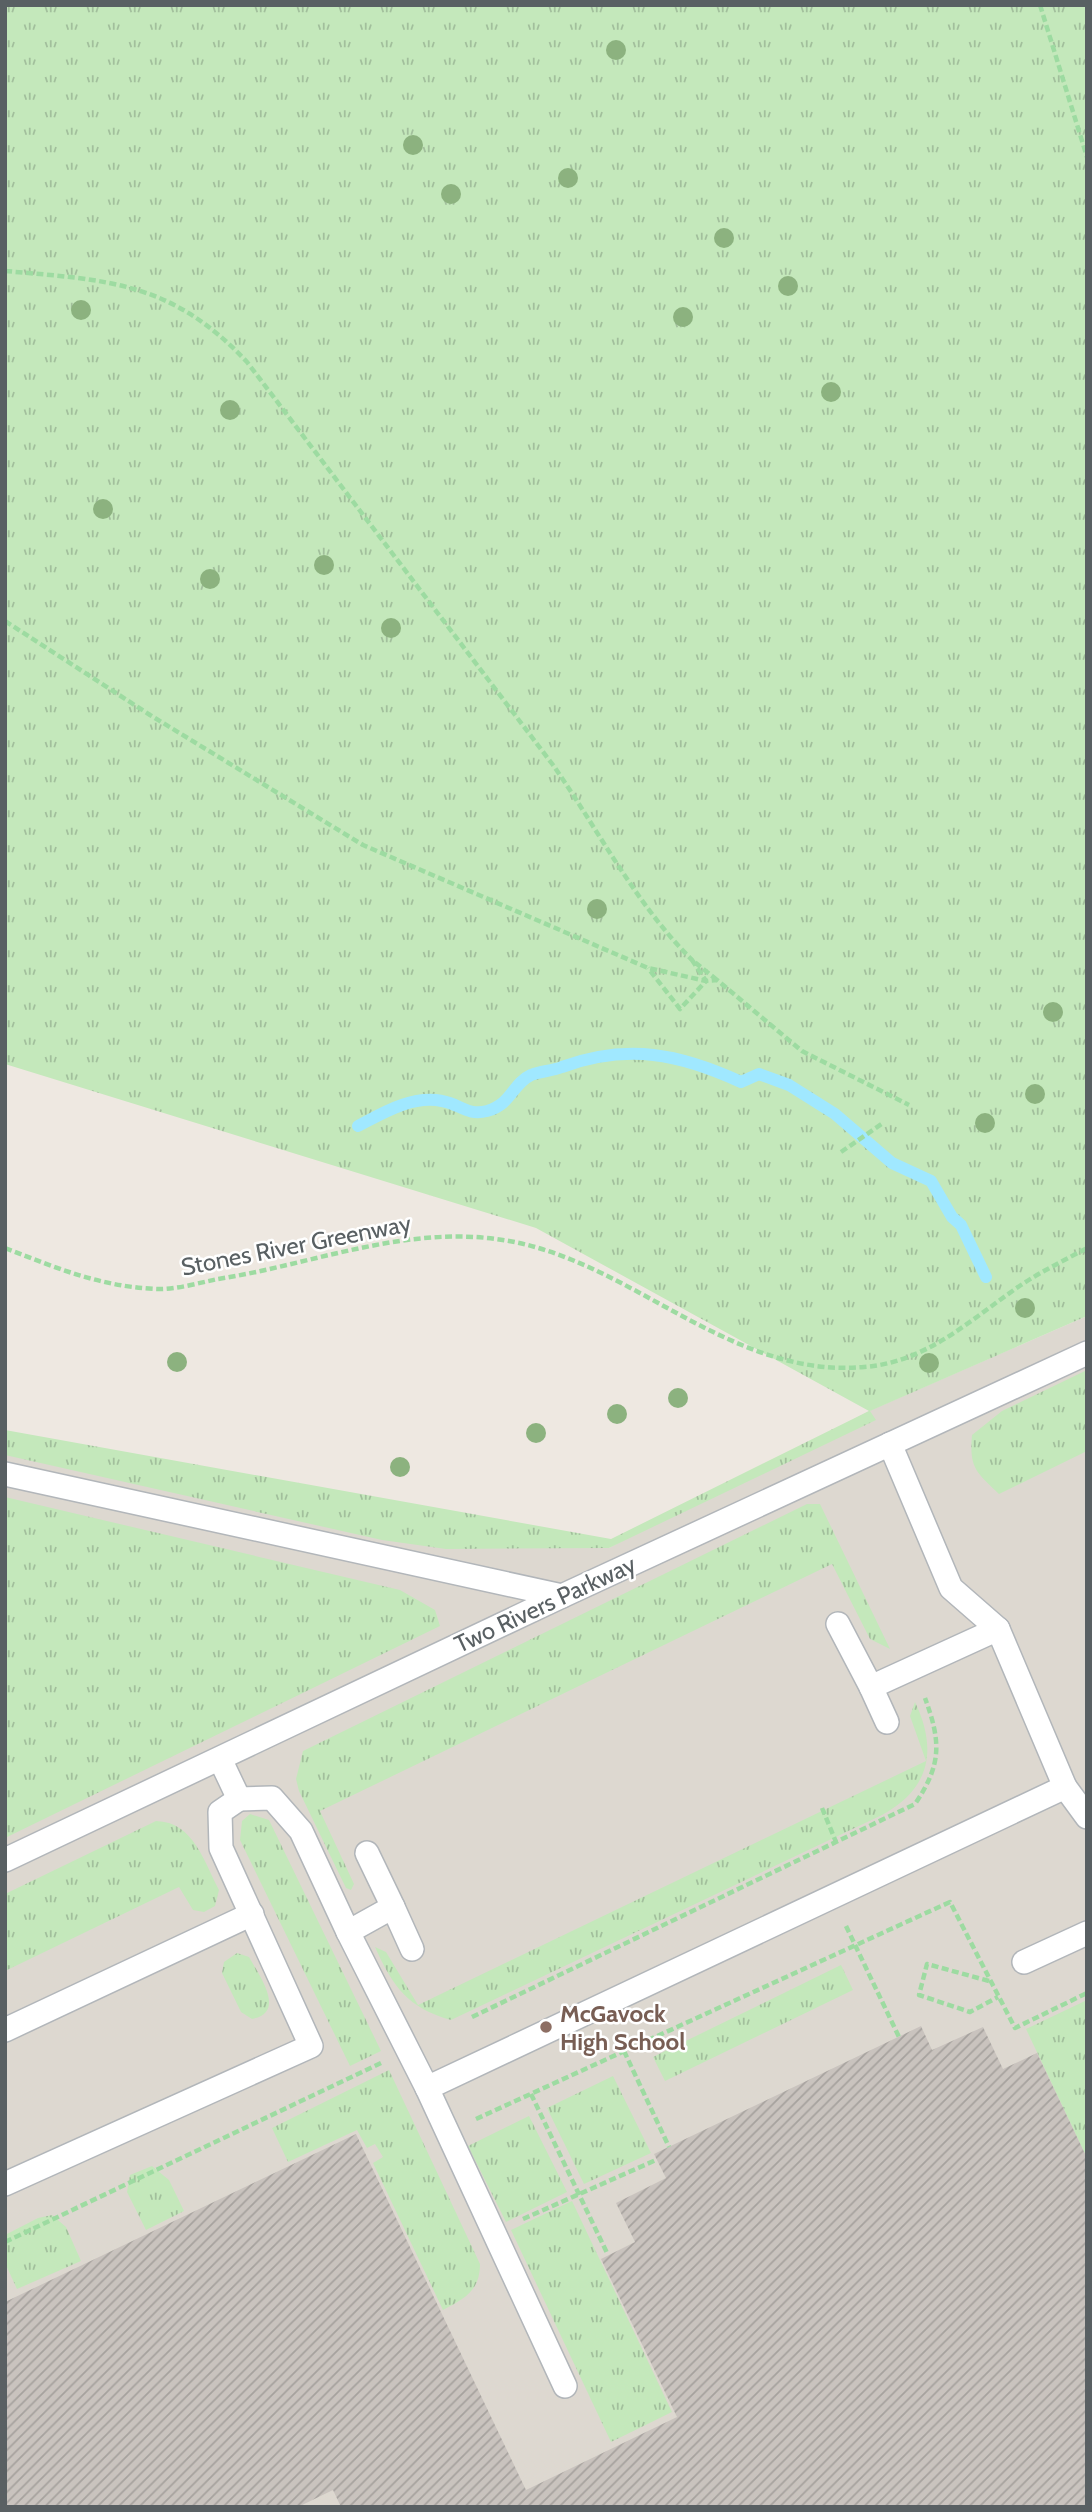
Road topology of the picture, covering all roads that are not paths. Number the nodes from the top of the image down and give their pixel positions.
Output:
1 (1087, 1353) edge
2 (890, 1444) junction
3 (5, 1474) edge
4 (562, 1596) junction
5 (838, 1624) dead end
6 (998, 1629) junction
7 (871, 1688) junction
8 (887, 1722) dead end
9 (220, 1759) junction
10 (1065, 1787) junction
11 (239, 1799) junction
12 (1087, 1817) edge
13 (368, 1853) dead end
14 (5, 1860) edge
15 (393, 1907) junction
16 (252, 1914) junction
17 (348, 1932) junction
18 (1087, 1933) edge
19 (412, 1949) dead end
20 (1024, 1962) dead end
21 (5, 2030) edge
22 (428, 2088) junction
23 (5, 2184) edge
24 (565, 2386) dead end

1 - 2 lane, Two Rivers Parkway
2 - 4 lane, Two Rivers Parkway
2 - 6 lane
3 - 4 lane
4 - 9 lane, Two Rivers Parkway
5 - 7 lane
6 - 7 lane
6 - 10 lane
7 - 8 lane
9 - 11 lane
9 - 14 lane, Two Rivers Parkway
10 - 12 lane
10 - 22 lane
11 - 16 lane
11 - 17 lane
13 - 15 lane
15 - 17 lane
15 - 19 lane
16 - 21 lane
16 - 23 lane
17 - 22 lane
18 - 20 lane
22 - 24 lane

